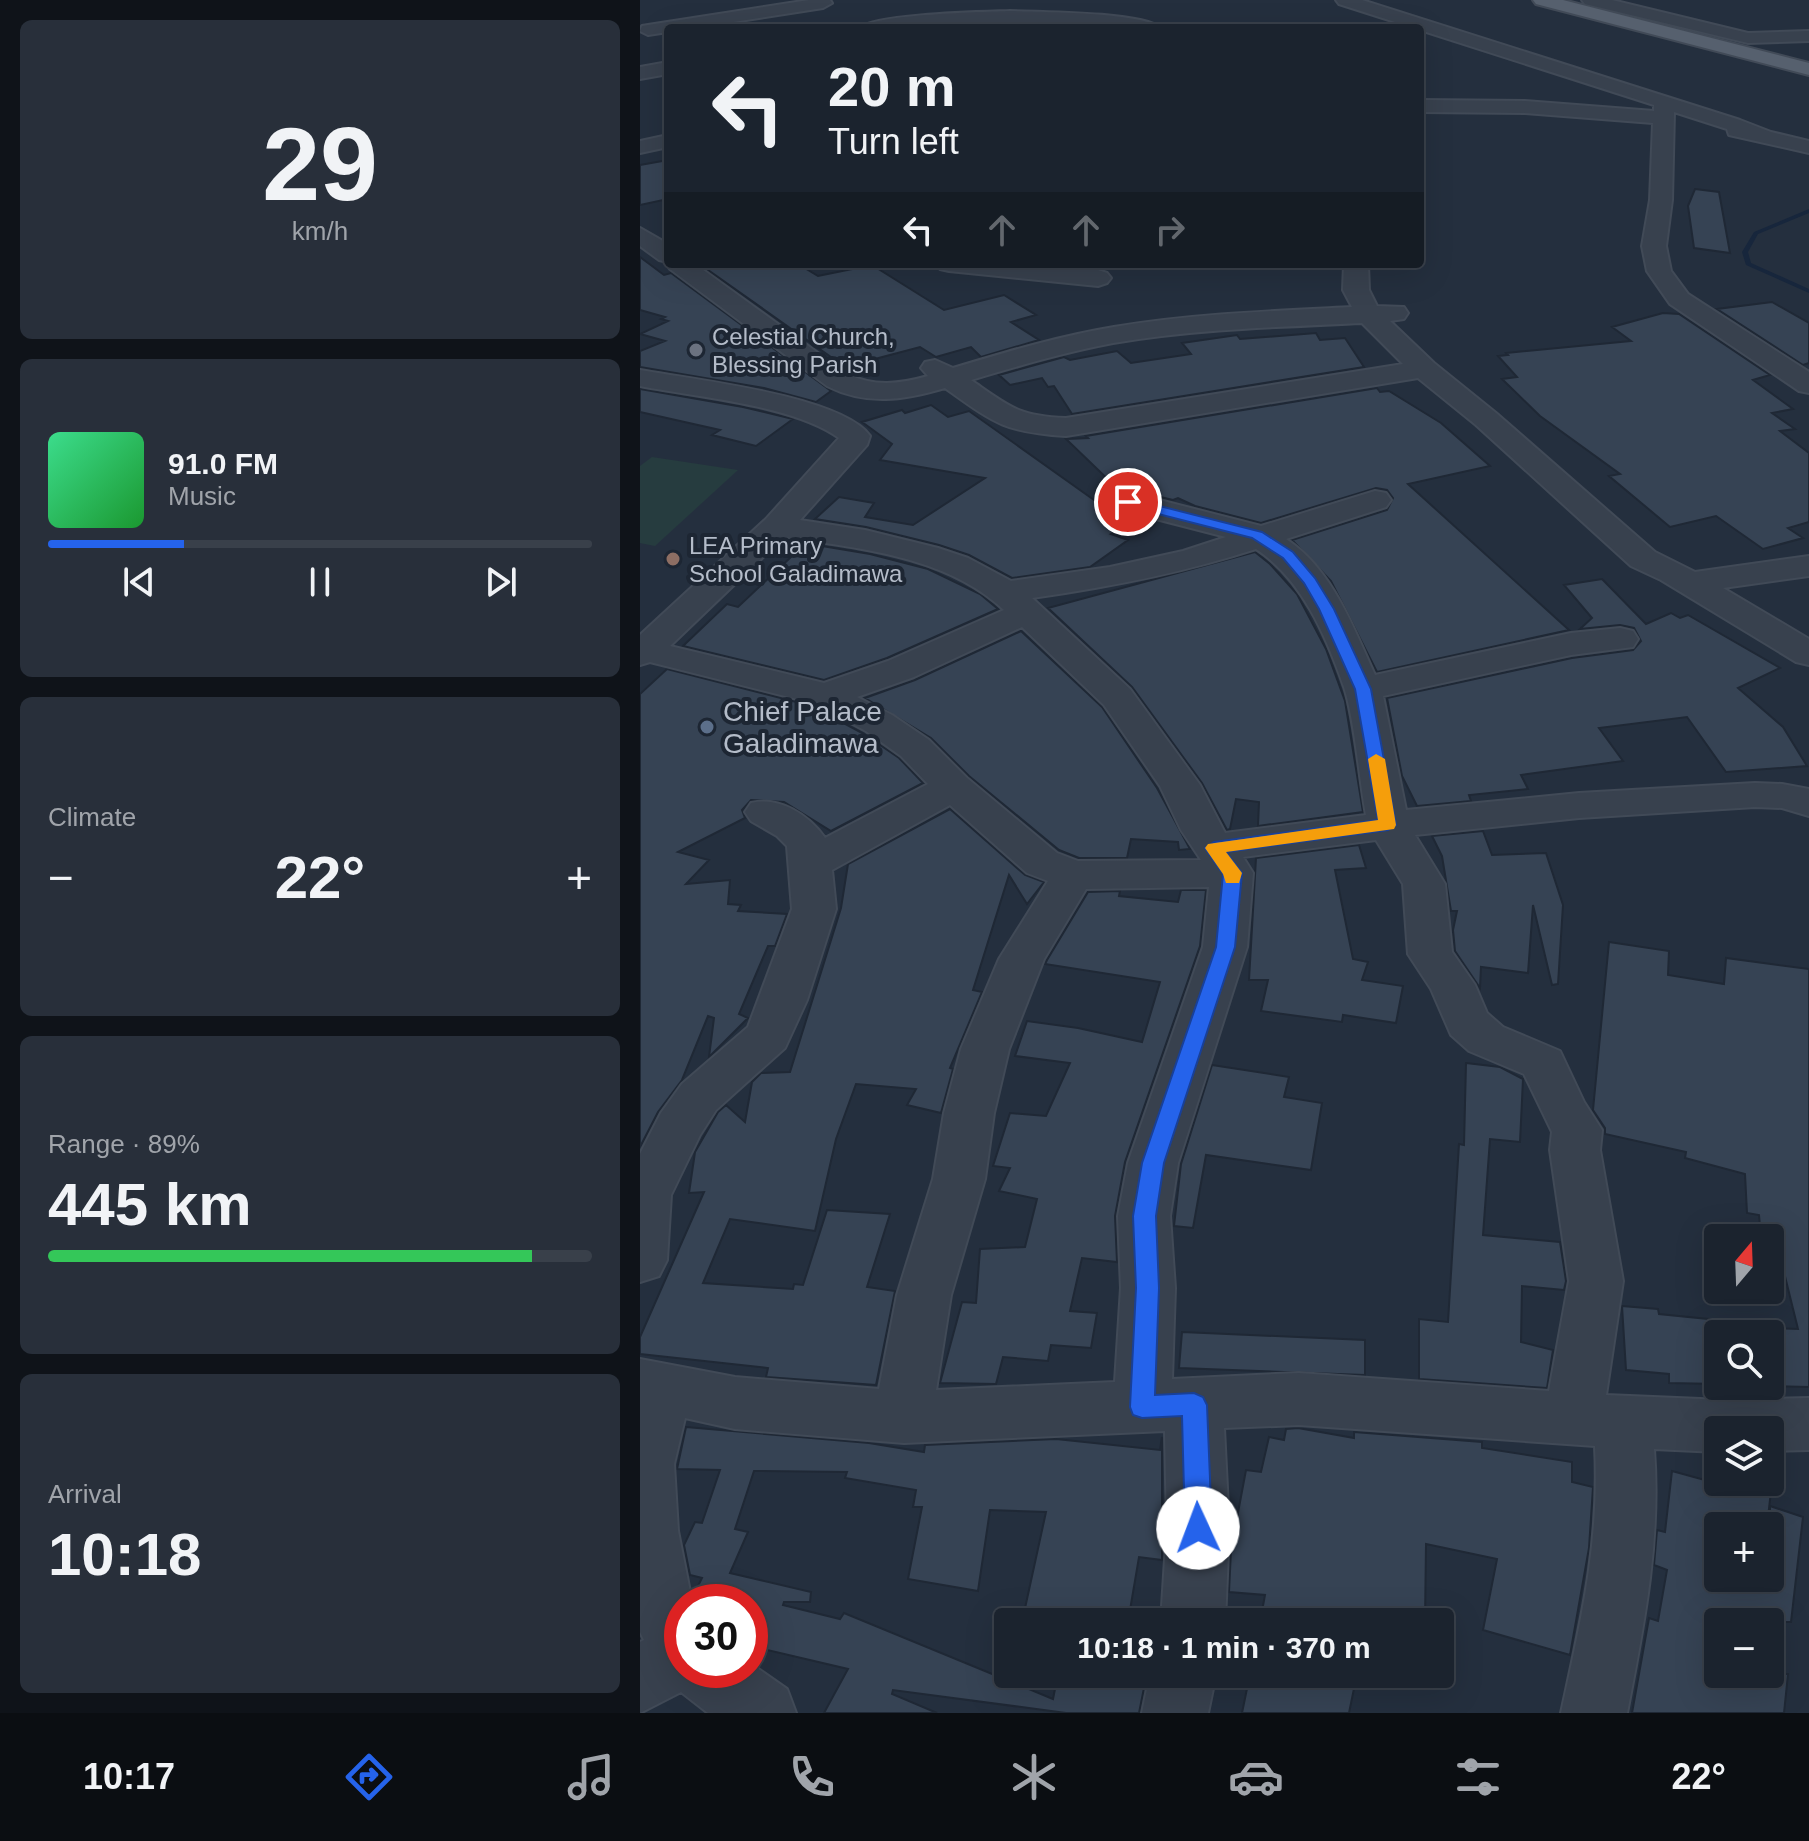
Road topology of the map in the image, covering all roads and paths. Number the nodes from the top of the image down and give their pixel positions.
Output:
1 (1345, 0) edge
2 (1534, 1) edge
3 (823, 3) dead end
4 (1590, 6) edge
5 (1091, 8) dead end
6 (1012, 20) junction
7 (736, 24) edge
8 (906, 24) edge
9 (960, 24) edge
10 (1058, 24) edge
11 (1117, 24) edge
12 (1415, 24) edge
13 (1424, 27) edge
14 (1809, 36) edge
15 (1777, 40) junction
16 (654, 44) edge
17 (1809, 47) edge
18 (640, 66) edge
19 (1809, 69) edge
20 (640, 73) edge
21 (1424, 106) edge
22 (1676, 113) junction
23 (664, 142) edge
24 (640, 147) edge
25 (1809, 147) edge
26 (645, 226) edge
27 (664, 250) edge
28 (684, 268) edge
29 (969, 268) edge
30 (1356, 268) edge
31 (1378, 268) edge
32 (1107, 296) edge
33 (1379, 309) junction
34 (1424, 369) junction
35 (943, 372) junction
36 (640, 378) edge
37 (1809, 385) edge
38 (1375, 500) dead end
39 (1128, 502) dead end
40 (777, 526) junction
41 (1257, 535) junction
42 (1809, 566) edge
43 (1681, 578) junction
44 (1016, 602) junction
45 (1620, 639) dead end
46 (642, 652) edge
47 (1809, 654) edge
48 (1363, 689) junction
49 (826, 695) junction
50 (953, 787) junction
51 (1809, 803) edge
52 (765, 812) dead end
53 (1388, 825) junction
54 (1223, 861) junction
55 (811, 863) junction
56 (1074, 875) junction
57 (640, 1260) edge
58 (652, 1386) edge
59 (1168, 1406) junction
60 (904, 1417) junction
61 (1598, 1421) junction
62 (1809, 1424) edge
63 (1194, 1608) edge
64 (664, 1613) edge
65 (664, 1665) edge
66 (640, 1680) edge
67 (729, 1688) edge
68 (1180, 1688) edge
69 (763, 1713) edge
70 (1175, 1713) edge
71 (1594, 1713) edge

1 - 12 street
2 - 4 main road
3 - 7 street
4 - 15 street
4 - 19 main road
5 - 6 street
6 - 8 street
6 - 9 street
6 - 10 street
6 - 11 street
13 - 22 street
14 - 15 street
15 - 17 street
16 - 18 street
16 - 20 street
21 - 22 street
22 - 25 street
22 - 37 street
23 - 24 street
26 - 27 street
28 - 35 street
29 - 32 street
30 - 33 street
31 - 33 street
32 - 33 street
32 - 35 street
33 - 34 street
33 - 35 street
33 - 43 street
34 - 35 street
34 - 43 street
36 - 40 street
38 - 41 street
39 - 41 street
40 - 44 street
40 - 46 street
41 - 44 street
41 - 48 street
42 - 43 street
43 - 47 street
44 - 49 street
44 - 54 street
45 - 48 street
46 - 49 street
48 - 53 street
49 - 50 street
50 - 55 street
50 - 56 street
51 - 53 street
52 - 55 street
53 - 54 street
53 - 61 street
54 - 56 street
54 - 59 street
55 - 57 street
56 - 60 street
58 - 60 street
58 - 64 street
59 - 60 street
59 - 61 street
59 - 63 street
61 - 62 street
61 - 71 street
65 - 66 street
67 - 69 street
68 - 70 street

